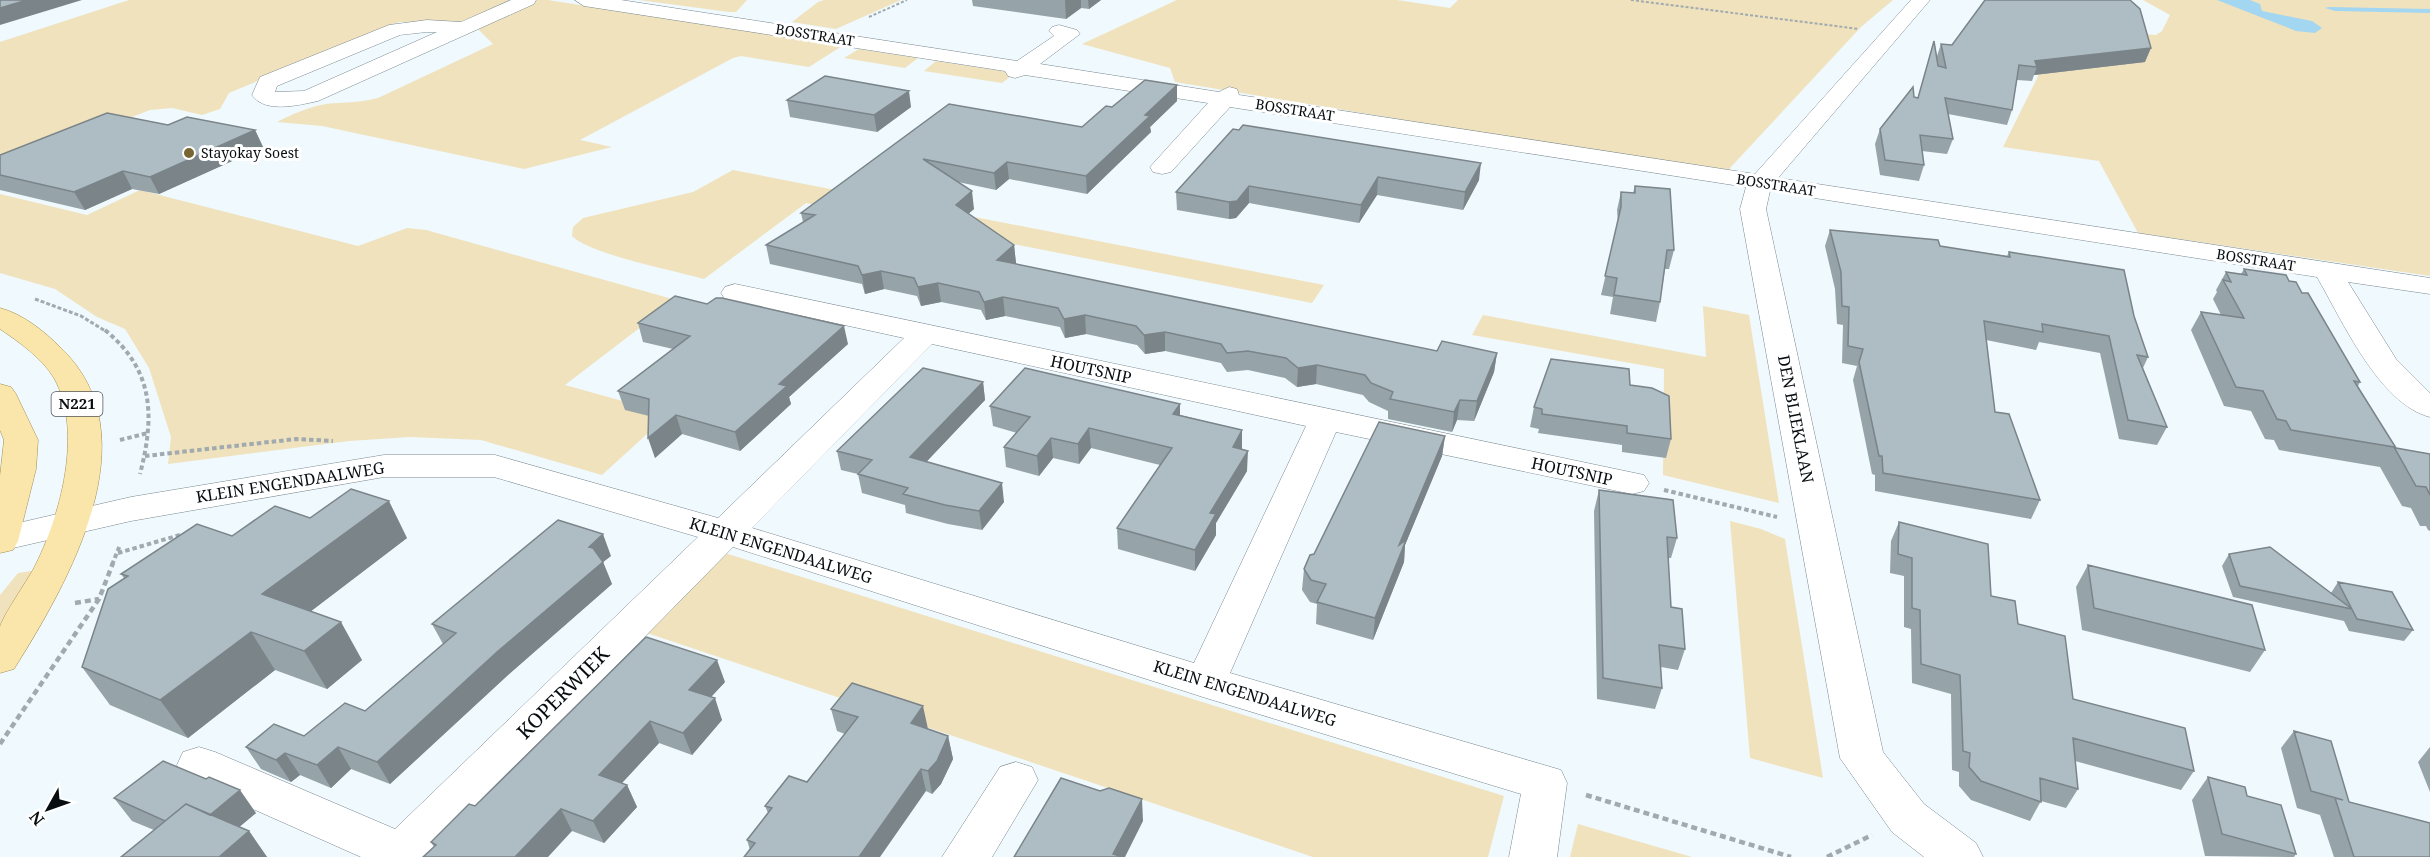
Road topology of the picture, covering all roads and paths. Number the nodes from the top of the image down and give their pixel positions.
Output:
1 (527, 0) edge
2 (584, 0) edge
3 (1631, 0) edge
4 (1921, 0) edge
5 (463, 28) junction
6 (1059, 31) dead end
7 (1893, 33) junction
8 (1018, 70) junction
9 (1226, 96) junction
10 (1162, 167) dead end
11 (1760, 183) junction
12 (2327, 270) junction
13 (2430, 286) edge
14 (735, 293) dead end
15 (27, 297) dead end
16 (0, 317) edge
17 (927, 333) junction
18 (0, 394) edge
19 (2430, 406) edge
20 (1326, 420) junction
21 (1632, 483) joint
22 (131, 509) junction
23 (72, 522) junction
24 (1818, 527) junction
25 (724, 532) junction
26 (1, 540) edge
27 (0, 658) edge
28 (1206, 682) junction
29 (0, 744) edge
30 (200, 765) dead end
31 (1016, 780) dead end
32 (1545, 783) junction
33 (1908, 818) junction
34 (399, 855) edge
35 (966, 857) edge
36 (1533, 857) edge
37 (1791, 857) edge
38 (1827, 857) edge
39 (1959, 857) edge

1 - 5 street
2 - 8 street, BOSSTRAAT
3 - 7 path
4 - 7 street
5 - 5 street
6 - 8 street
7 - 11 street
8 - 9 street, BOSSTRAAT
9 - 10 street
9 - 11 street, BOSSTRAAT
11 - 12 street, BOSSTRAAT
11 - 24 street, DEN BLIEKLAAN
12 - 13 street, BOSSTRAAT
12 - 19 street
14 - 17 street, HOUTSNIP
15 - 22 path
16 - 23 main road, N221
17 - 20 street, HOUTSNIP
17 - 25 street
18 - 26 main road
20 - 21 street, HOUTSNIP
20 - 28 street
21 - 24 path, HOUTSNIP
22 - 23 street, KLEIN ENGENDAALWEG
22 - 25 street, KLEIN ENGENDAALWEG
22 - 29 path
23 - 26 street, KLEIN ENGENDAALWEG
23 - 27 main road, N221
24 - 33 street, DEN BLIEKLAAN
25 - 28 street, KLEIN ENGENDAALWEG
25 - 34 street, KOPERWIEK
28 - 32 street, KLEIN ENGENDAALWEG
30 - 34 street, KOPERWIEK
31 - 35 street
32 - 36 street
32 - 37 path
33 - 38 path
33 - 39 street, DEN BLIEKLAAN

